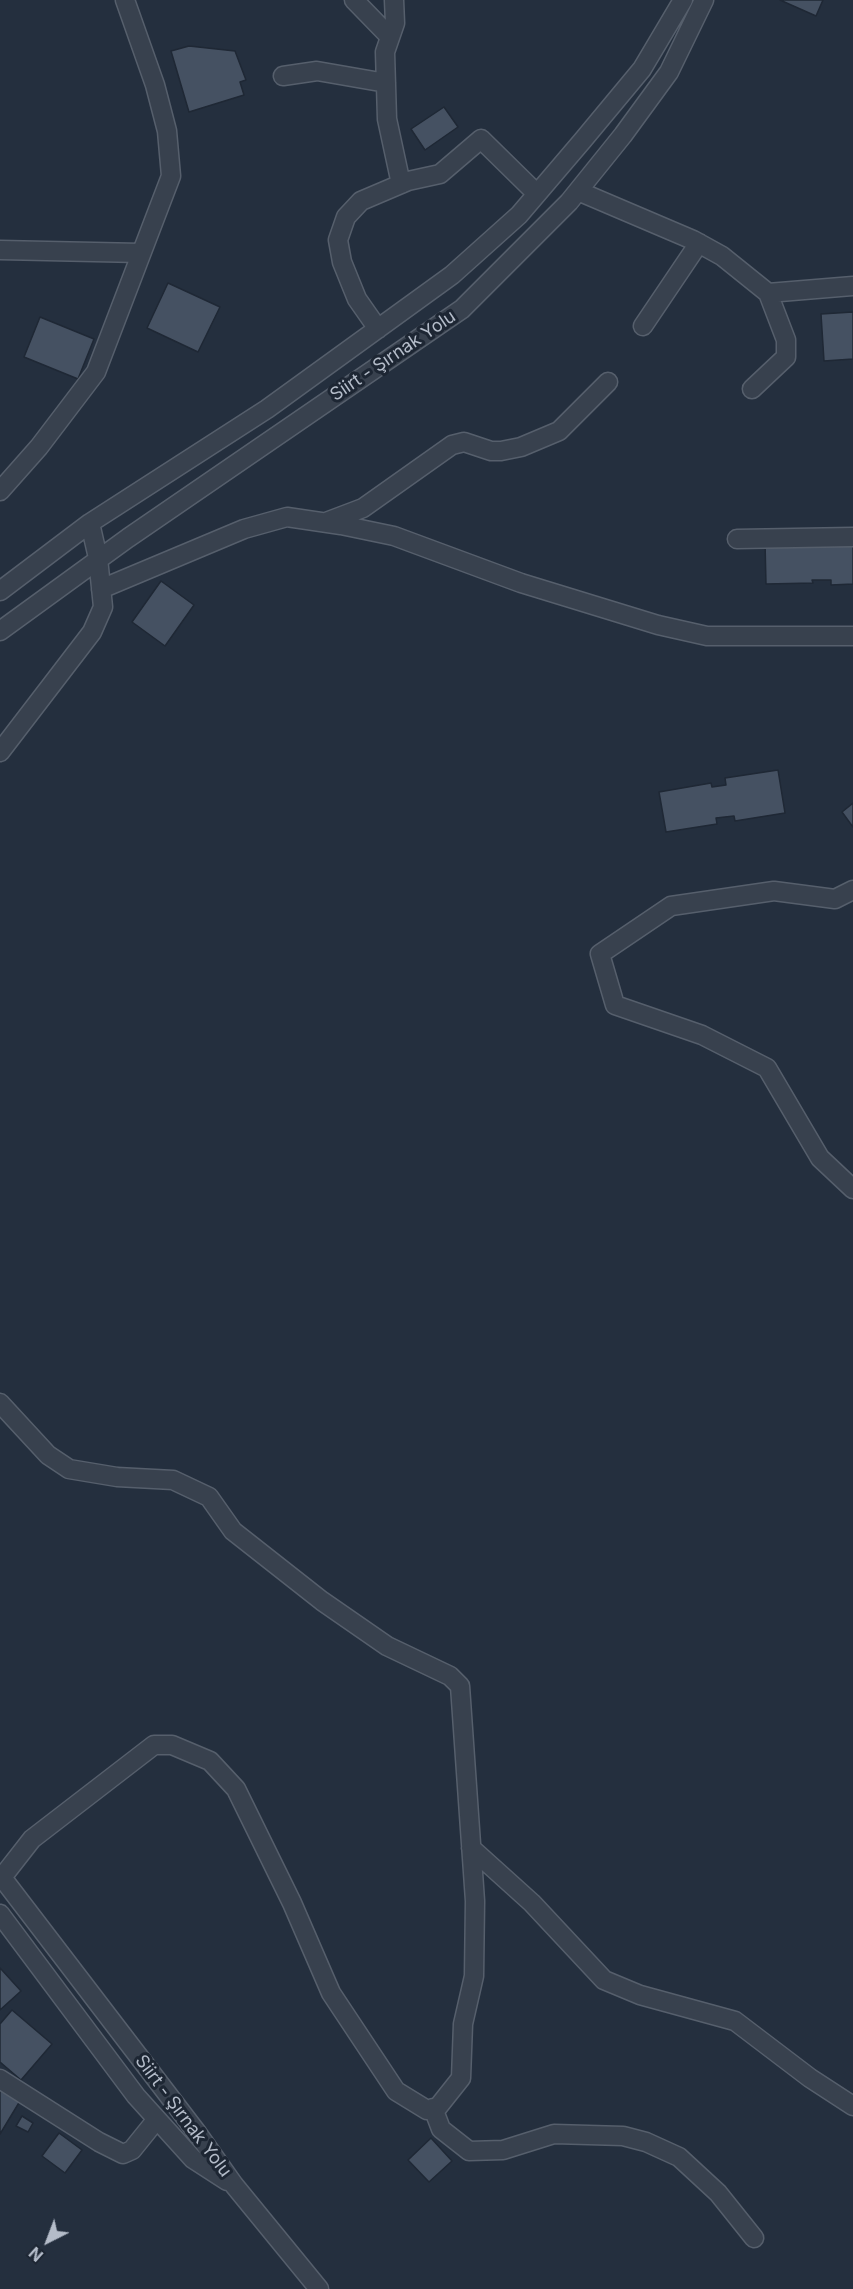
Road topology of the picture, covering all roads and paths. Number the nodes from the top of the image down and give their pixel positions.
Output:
1 (125, 0) edge
2 (354, 0) edge
3 (394, 0) edge
4 (683, 0) edge
5 (704, 0) edge
6 (390, 38) junction
7 (283, 76) dead end
8 (386, 82) junction
9 (401, 184) junction
10 (578, 191) junction
11 (537, 195) junction
12 (699, 243) junction
13 (0, 250) edge
14 (141, 253) junction
15 (853, 286) edge
16 (768, 292) junction
17 (643, 326) dead end
18 (378, 329) junction
19 (608, 382) dead end
20 (752, 389) dead end
21 (0, 491) edge
22 (324, 522) junction
23 (90, 523) junction
24 (853, 537) edge
25 (737, 539) dead end
26 (98, 558) junction
27 (101, 589) junction
28 (0, 591) edge
29 (0, 631) edge
30 (853, 636) edge
31 (0, 752) edge
32 (853, 890) edge
33 (835, 898) junction
34 (853, 901) edge
35 (853, 1189) edge
36 (0, 1403) edge
37 (471, 1848) junction
38 (1, 1878) edge
39 (0, 1914) edge
40 (0, 2079) edge
41 (853, 2106) edge
42 (433, 2108) junction
43 (157, 2119) junction
44 (234, 2185) junction
45 (754, 2238) dead end
46 (319, 2289) edge

1 - 14 street
2 - 6 street
3 - 6 street
4 - 11 street, Siirt - Şırnak Yolu
5 - 10 street, Siirt - Şırnak Yolu
6 - 8 street
7 - 8 street
8 - 9 street
9 - 11 street
9 - 18 street
10 - 12 street
10 - 26 street, Siirt - Şırnak Yolu
11 - 18 street, Siirt - Şırnak Yolu
12 - 16 street
12 - 17 street
13 - 14 street
14 - 21 street
15 - 16 street
16 - 20 street
18 - 23 street, Siirt - Şırnak Yolu
19 - 22 street
22 - 27 street
22 - 30 street
23 - 26 street
23 - 28 street, Siirt - Şırnak Yolu
24 - 25 street
26 - 27 street
26 - 29 street, Siirt - Şırnak Yolu
27 - 31 street
32 - 33 street
33 - 34 street
33 - 35 street
36 - 37 street
37 - 41 street
37 - 42 street
38 - 42 street
38 - 44 street, Siirt - Şırnak Yolu
39 - 43 street, Siirt - Şırnak Yolu
40 - 43 street
42 - 45 street
43 - 44 street, Siirt - Şırnak Yolu
44 - 46 street, Siirt - Şırnak Yolu

